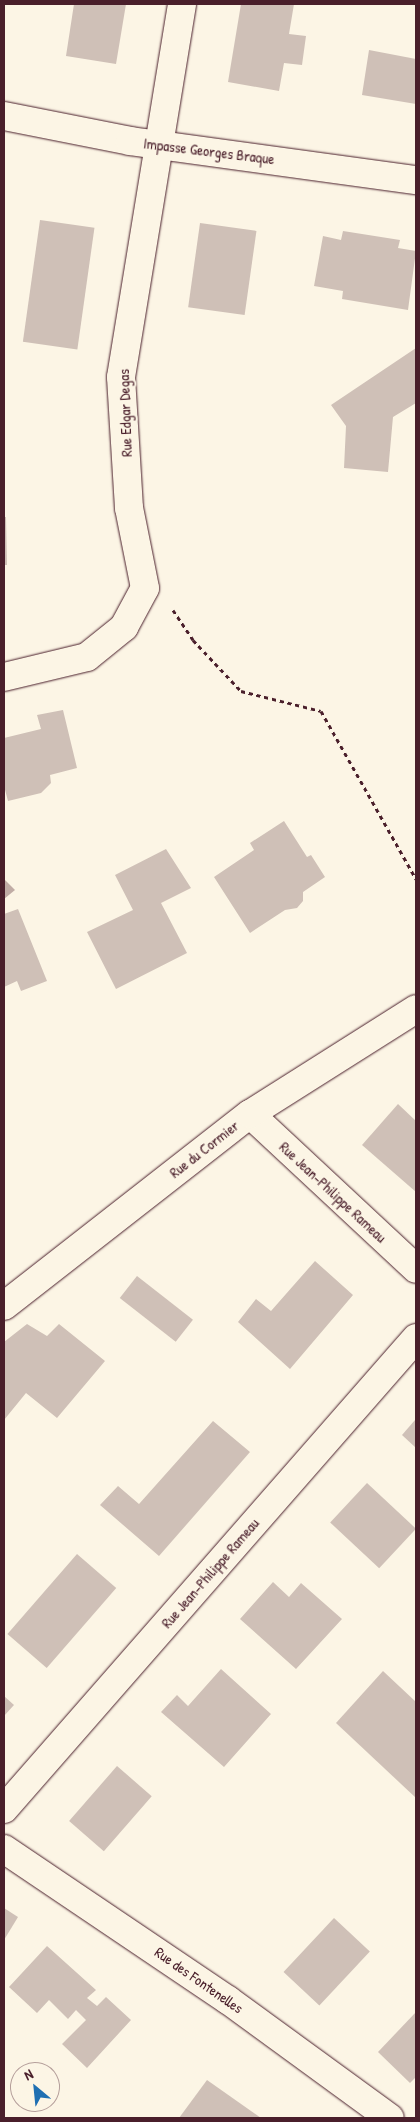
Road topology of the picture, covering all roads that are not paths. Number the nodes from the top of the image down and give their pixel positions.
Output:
1 (182, 4) edge
2 (4, 116) edge
3 (161, 144) junction
4 (416, 180) edge
5 (4, 677) edge
6 (416, 1009) edge
7 (250, 1114) junction
8 (416, 1269) edge
9 (4, 1306) edge
10 (416, 1338) edge
11 (4, 1809) edge
12 (4, 1849) edge
13 (390, 2118) edge

1 - 3 street, Rue Edgar Degas
2 - 3 street, Impasse Georges Braque
3 - 4 street, Impasse Georges Braque
3 - 5 street, Rue Edgar Degas
6 - 7 street, Rue du Cormier
7 - 8 street, Rue Jean-Philippe Rameau
7 - 9 street, Rue du Cormier
10 - 11 street, Rue Jean-Philippe Rameau
12 - 13 street, Rue des Fontenelles

